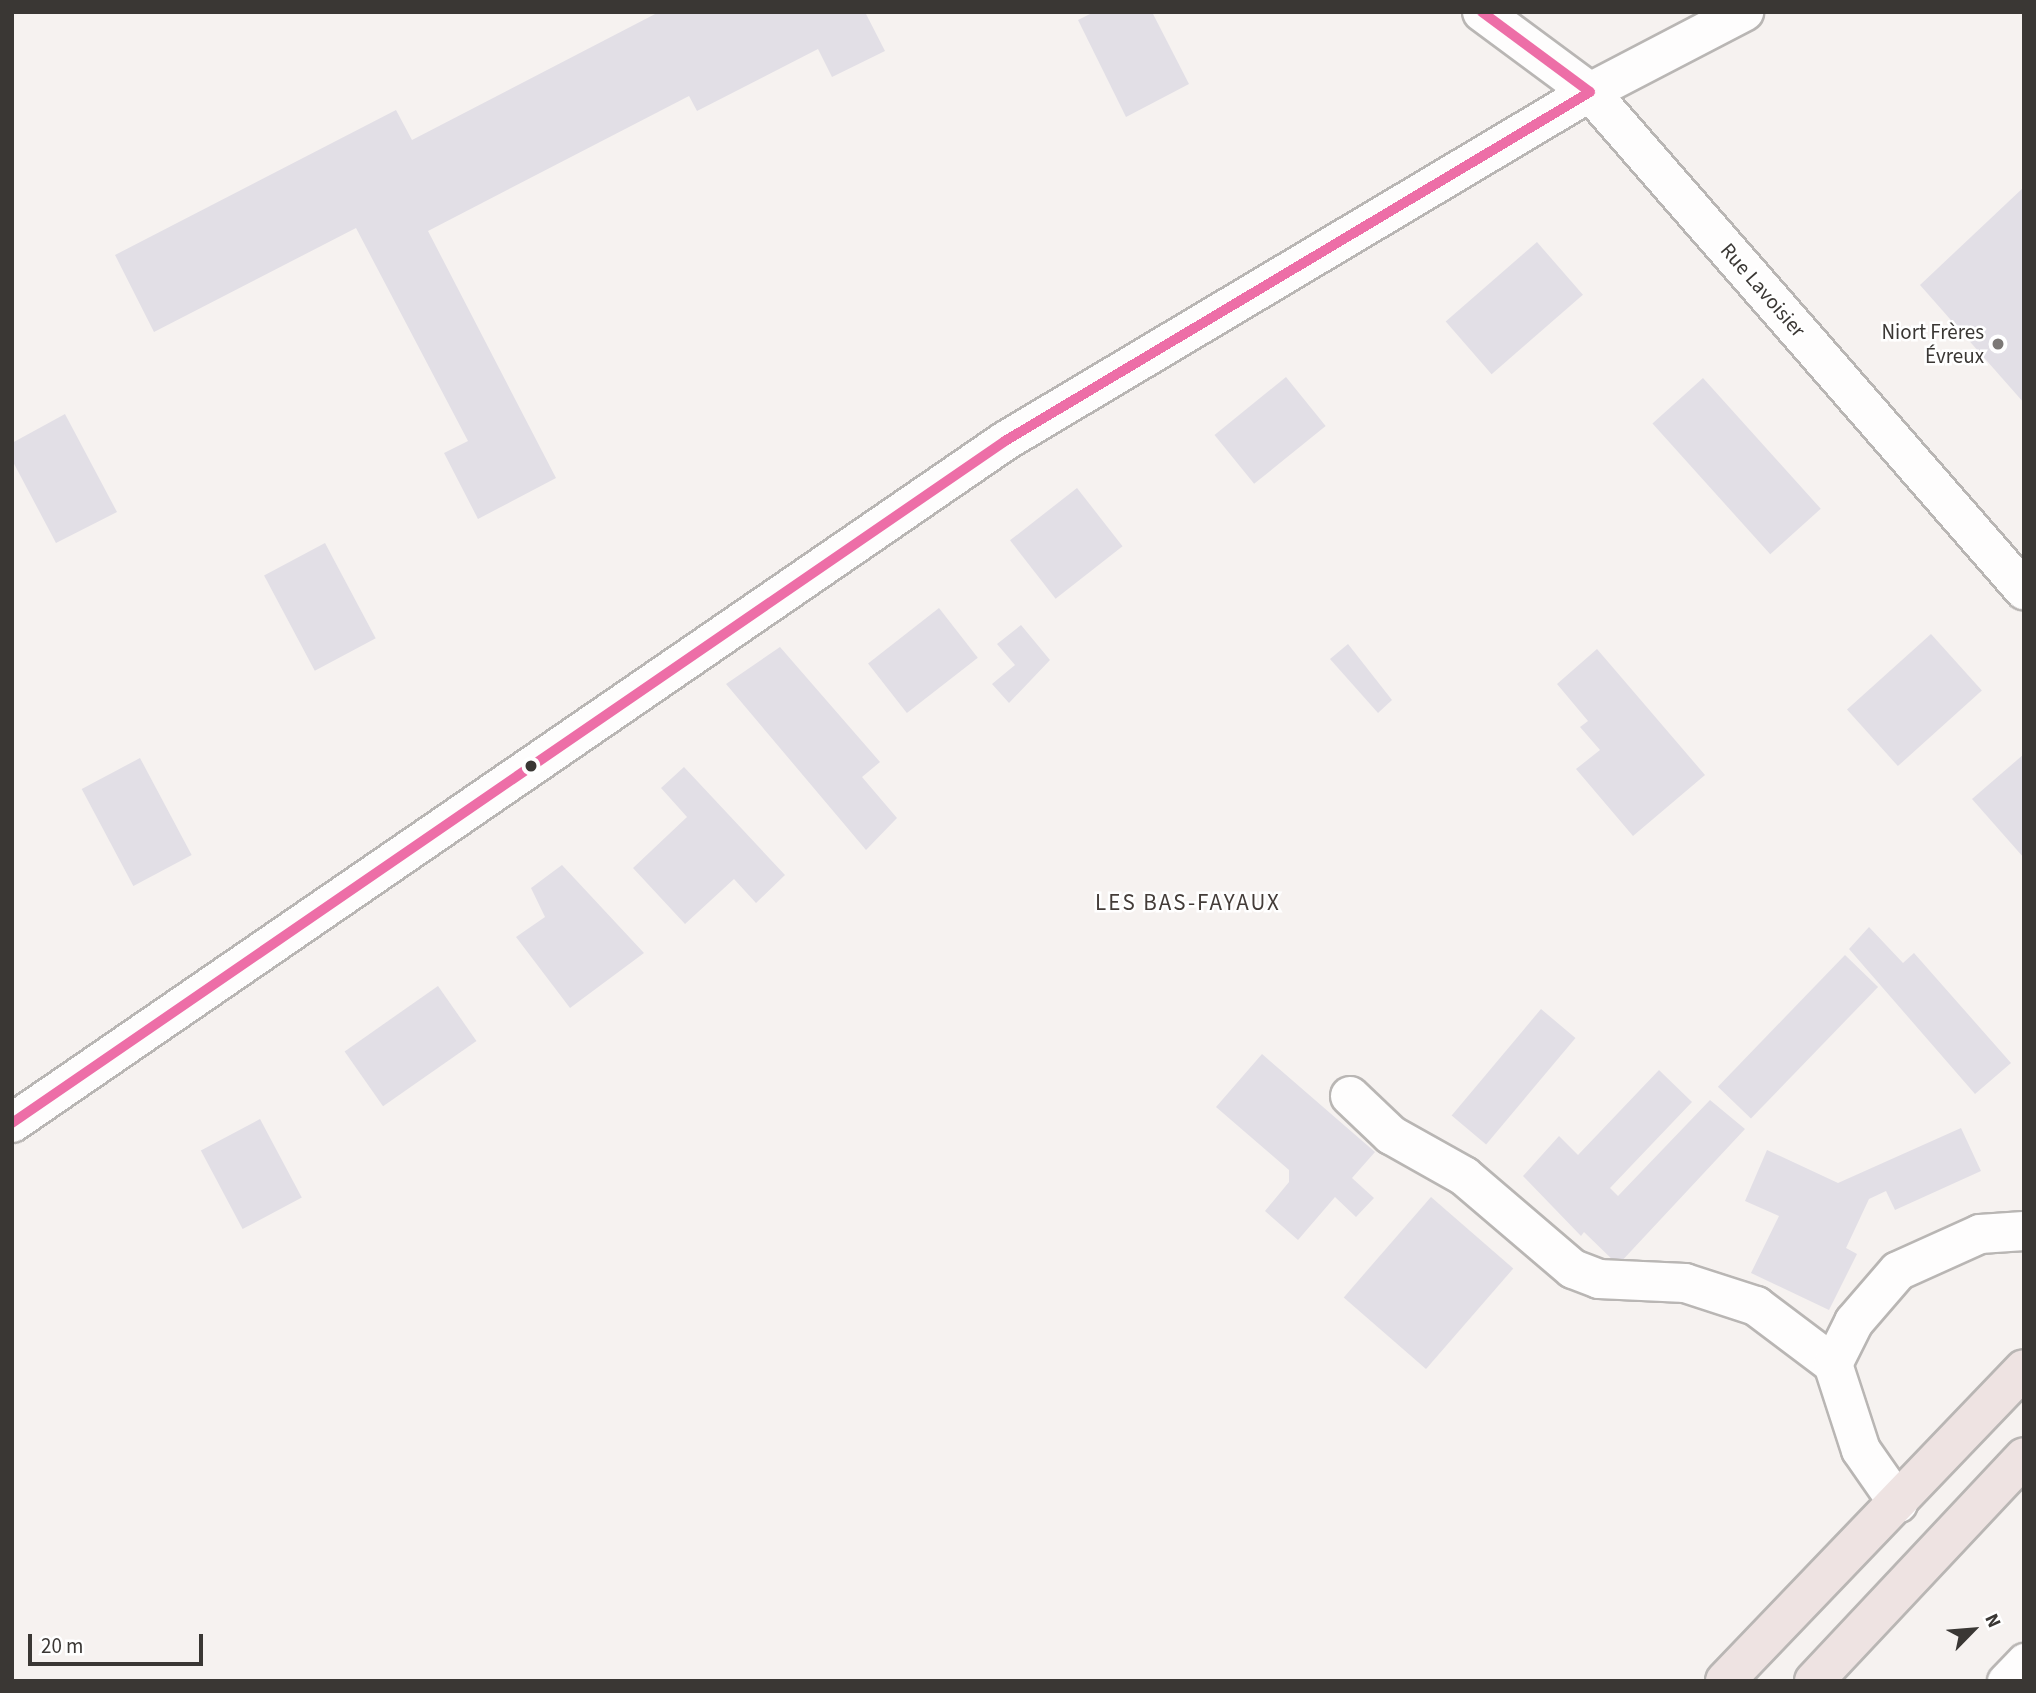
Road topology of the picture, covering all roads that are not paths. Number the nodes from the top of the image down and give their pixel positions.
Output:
1 (1482, 12) edge
2 (1745, 12) edge
3 (1590, 92) junction
4 (2024, 590) edge
5 (1350, 1096) dead end
6 (12, 1123) edge
7 (2024, 1231) edge
8 (1833, 1364) junction
9 (2024, 1369) edge
10 (2024, 1457) edge
11 (1898, 1503) junction
12 (2024, 1661) edge
13 (1725, 1681) edge
14 (1814, 1681) edge
15 (2005, 1681) edge

1 - 3 street, Rue Lavoisier
2 - 3 street
3 - 4 street, Rue Lavoisier
3 - 6 street
5 - 8 street
7 - 8 street
8 - 11 street
9 - 11 main road
10 - 14 main road
11 - 13 main road
12 - 15 lane

